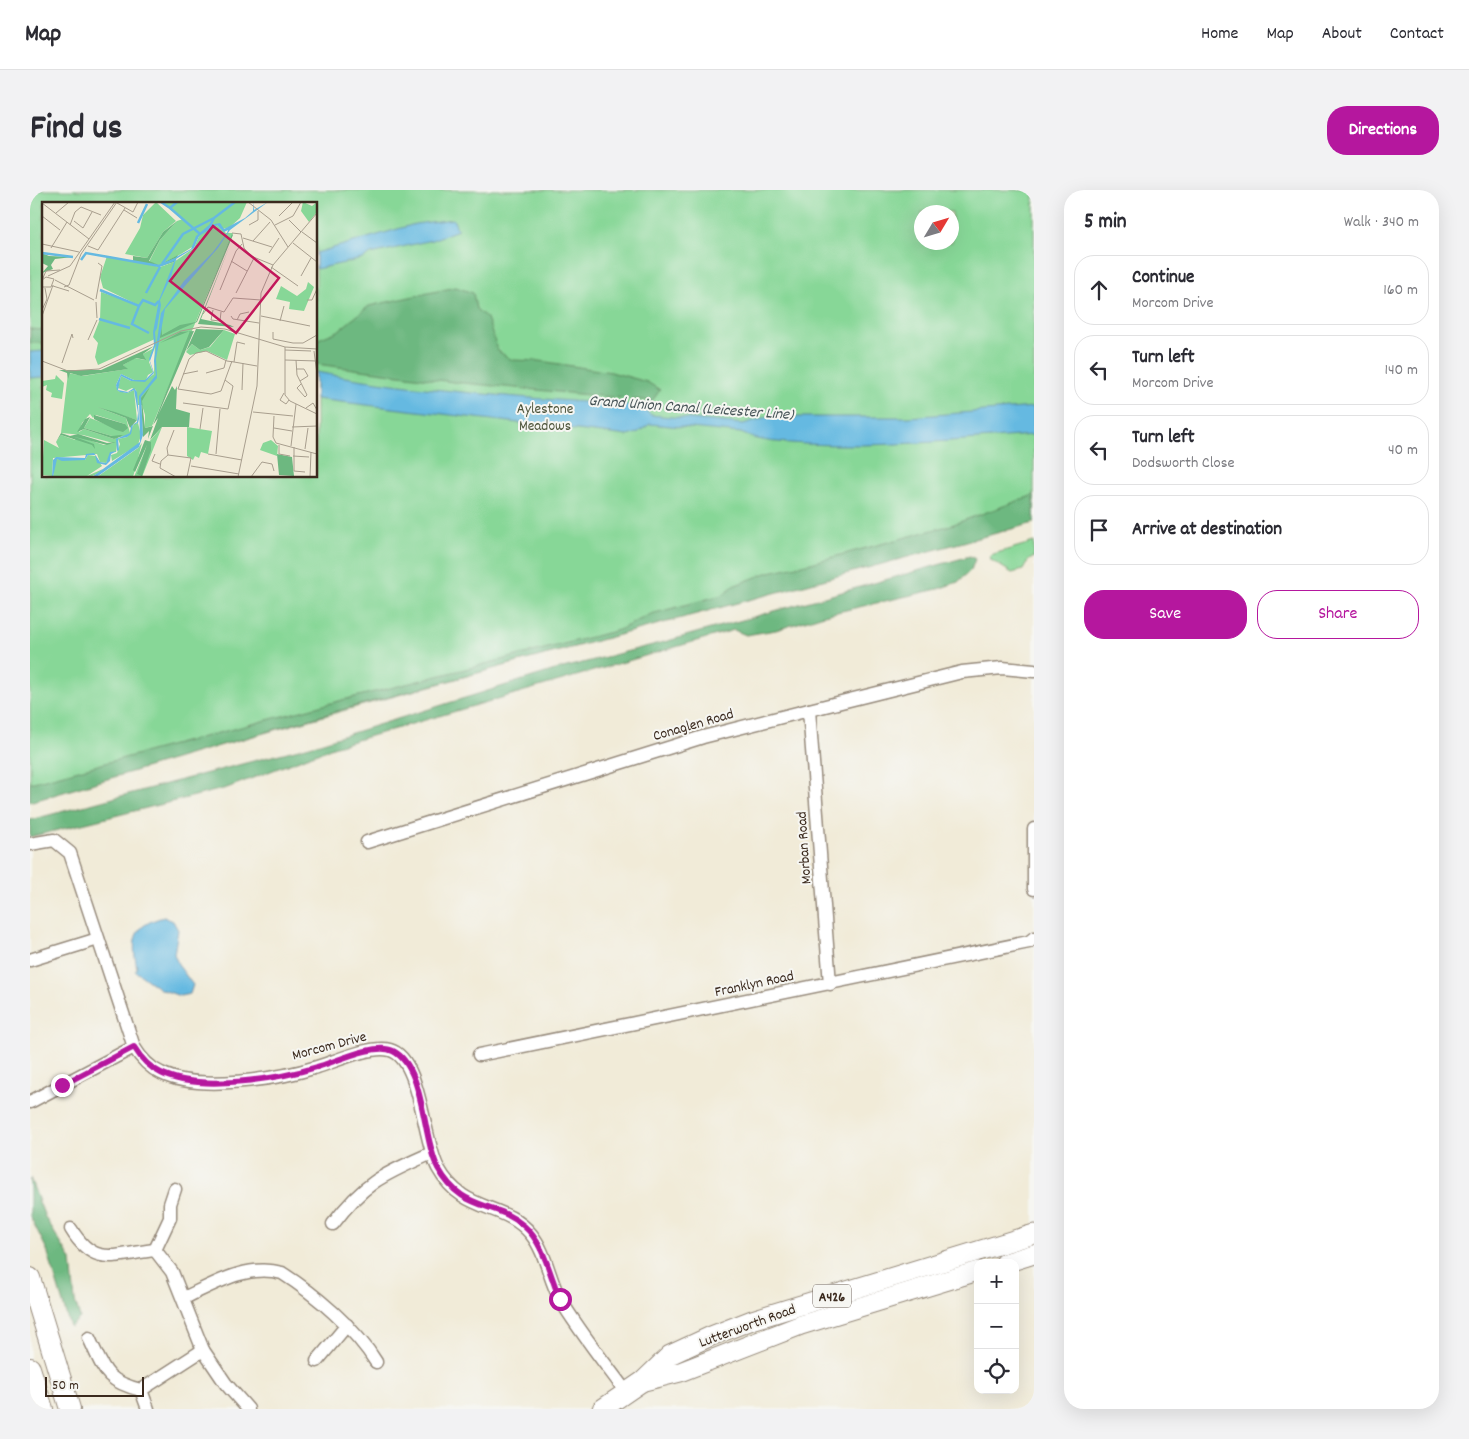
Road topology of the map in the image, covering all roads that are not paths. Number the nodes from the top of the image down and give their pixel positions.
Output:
1 (1034, 671) edge
2 (809, 710) junction
3 (1034, 829) edge
4 (367, 842) dead end
5 (30, 844) edge
6 (1034, 889) edge
7 (1034, 938) edge
8 (98, 939) junction
9 (30, 960) edge
10 (830, 984) junction
11 (134, 1047) junction
12 (479, 1055) dead end
13 (30, 1102) edge
14 (432, 1153) junction
15 (175, 1189) dead end
16 (333, 1224) dead end
17 (71, 1229) dead end
18 (1034, 1234) edge
19 (155, 1250) junction
20 (1034, 1254) edge
21 (1018, 1259) edge
22 (974, 1272) edge
23 (30, 1278) edge
24 (184, 1298) junction
25 (347, 1325) junction
26 (89, 1338) dead end
27 (203, 1350) junction
28 (670, 1355) junction
29 (317, 1361) dead end
30 (376, 1362) dead end
31 (30, 1368) edge
32 (680, 1372) junction
33 (643, 1381) junction
34 (141, 1390) junction
35 (626, 1392) junction
36 (43, 1409) edge
37 (70, 1409) edge
38 (148, 1409) edge
39 (248, 1409) edge
40 (602, 1409) edge

1 - 2 street, Conaglen Road
2 - 4 street, Conaglen Road
2 - 10 street, Morban Road
3 - 6 street
5 - 8 street, Morcom Drive
7 - 10 street, Franklyn Road
8 - 9 street
8 - 11 street, Morcom Drive
10 - 12 street, Franklyn Road
11 - 13 street
11 - 14 street, Morcom Drive
14 - 16 street
14 - 35 street, Morcom Drive
15 - 19 street
17 - 19 street
18 - 28 main road, Lutterworth Road / A426
19 - 24 street
20 - 21 main road
22 - 32 main road, Lutterworth Road / A426
23 - 37 highway
24 - 25 street
24 - 27 street
25 - 29 street
25 - 30 street
26 - 34 street
27 - 34 street
27 - 39 street
28 - 32 main road
28 - 33 main road, Lutterworth Road / A426
31 - 36 highway
32 - 33 main road, Lutterworth Road / A426
33 - 35 main road, Lutterworth Road / A426
34 - 38 street
35 - 40 main road, Lutterworth Road / A426

